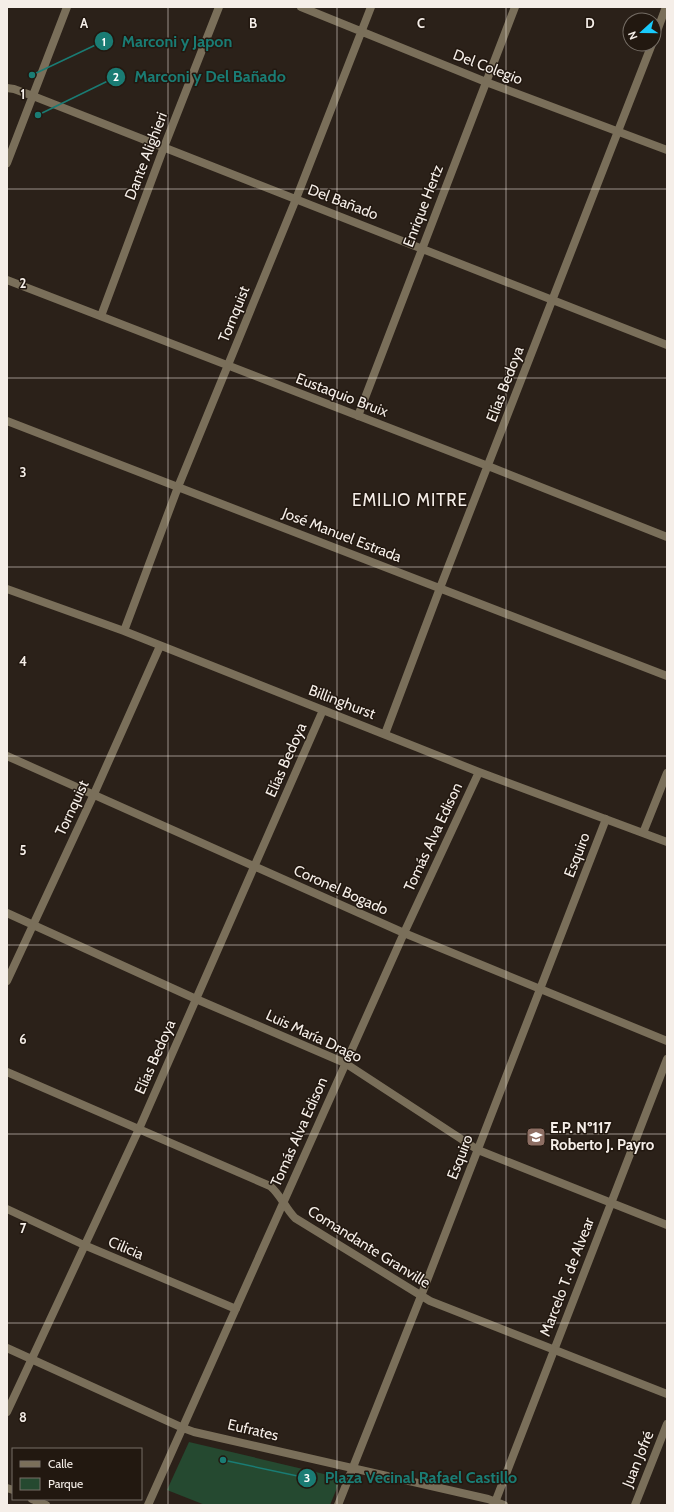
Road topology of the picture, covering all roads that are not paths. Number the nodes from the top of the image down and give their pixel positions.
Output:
1 (68, 7) edge
2 (219, 7) edge
3 (301, 7) edge
4 (371, 7) edge
5 (515, 7) edge
6 (666, 7) edge
7 (662, 18) edge
8 (361, 31) junction
9 (649, 52) edge
10 (7, 82) edge
11 (486, 82) junction
12 (10, 88) edge
13 (33, 96) junction
14 (618, 130) junction
15 (164, 148) junction
16 (667, 150) edge
17 (7, 164) edge
18 (296, 199) junction
19 (421, 248) junction
20 (7, 280) edge
21 (553, 300) junction
22 (101, 316) junction
23 (667, 345) edge
24 (228, 366) junction
25 (358, 416) junction
26 (7, 421) edge
27 (488, 466) junction
28 (178, 487) junction
29 (667, 537) edge
30 (440, 588) junction
31 (7, 590) edge
32 (124, 632) junction
33 (160, 646) junction
34 (667, 676) edge
35 (323, 710) junction
36 (385, 734) junction
37 (7, 756) edge
38 (479, 772) junction
39 (667, 773) edge
40 (94, 794) junction
41 (606, 820) junction
42 (644, 833) junction
43 (667, 842) edge
44 (255, 867) junction
45 (7, 913) edge
46 (33, 925) junction
47 (404, 933) junction
48 (7, 981) edge
49 (540, 990) junction
50 (196, 999) junction
51 (667, 1041) edge
52 (667, 1059) edge
53 (345, 1063) junction
54 (7, 1072) edge
55 (139, 1129) junction
56 (478, 1150) junction
57 (283, 1202) junction
58 (611, 1204) junction
59 (7, 1209) edge
60 (667, 1225) edge
61 (84, 1245) junction
62 (421, 1296) junction
63 (236, 1309) junction
64 (7, 1348) edge
65 (554, 1350) junction
66 (31, 1359) junction
67 (667, 1394) edge
68 (7, 1412) edge
69 (667, 1424) edge
70 (183, 1428) junction
71 (352, 1467) junction
72 (34, 1500) edge
73 (495, 1503) edge
74 (46, 1505) edge
75 (148, 1505) edge
76 (338, 1505) edge
77 (504, 1505) edge
78 (635, 1505) edge

1 - 13 street
2 - 15 street, Dante Alighieri
3 - 8 street, Del Colegio
4 - 8 street, Tornquist
5 - 11 street, Enrique Hertz
6 - 7 street
8 - 11 street, Del Colegio
8 - 18 street, Tornquist
9 - 14 street, Elías Bedoya
10 - 12 street, Del Bañado
11 - 14 street, Del Colegio
11 - 19 street, Enrique Hertz
12 - 13 street, Del Bañado
13 - 15 street, Del Bañado
13 - 17 street
14 - 16 street, Del Colegio
14 - 21 street, Elías Bedoya
15 - 18 street, Del Bañado
15 - 22 street, Dante Alighieri
18 - 19 street, Del Bañado
18 - 24 street, Tornquist
19 - 21 street, Del Bañado
19 - 25 street, Enrique Hertz
20 - 22 street, Eustaquio Bruix
21 - 23 street, Del Bañado
21 - 27 street, Elías Bedoya
22 - 24 street, Eustaquio Bruix
24 - 25 street, Eustaquio Bruix
24 - 28 street, Tornquist
25 - 27 street, Eustaquio Bruix
26 - 28 street, José Manuel Estrada
27 - 29 street, Eustaquio Bruix
27 - 30 street, Elías Bedoya
28 - 30 street, José Manuel Estrada
28 - 32 street, Tornquist
30 - 34 street, José Manuel Estrada
30 - 36 street, Elías Bedoya
31 - 32 street, Billinghurst
32 - 33 street, Billinghurst
33 - 35 street, Billinghurst
33 - 40 street, Tornquist
35 - 36 street, Billinghurst
35 - 44 street, Elías Bedoya
36 - 38 street, Billinghurst
37 - 40 street, Coronel Bogado
38 - 41 street, Billinghurst
38 - 47 street, Tomás Alva Edison
39 - 42 street
40 - 44 street, Coronel Bogado
40 - 46 street, Tornquist
41 - 42 street, Billinghurst
41 - 49 street, Esquiro
42 - 43 street, Billinghurst
44 - 47 street, Coronel Bogado
44 - 50 street, Elías Bedoya
45 - 46 street, Luis María Drago
46 - 48 street, Tornquist
46 - 50 street, Luis María Drago
47 - 49 street, Coronel Bogado
47 - 53 street, Tomás Alva Edison
49 - 51 street, Coronel Bogado
49 - 56 street, Esquiro
50 - 53 street, Luis María Drago
50 - 55 street, Elías Bedoya
52 - 58 street, Marcelo T. de Alvear
53 - 56 street, Luis María Drago
53 - 57 street, Tomás Alva Edison
54 - 55 street, Comandante Granville
55 - 57 street, Comandante Granville
55 - 61 street, Elías Bedoya
56 - 58 street, Luis María Drago
56 - 62 street, Esquiro
57 - 62 street, Comandante Granville
57 - 63 street, Tomás Alva Edison
58 - 60 street, Luis María Drago
58 - 65 street, Marcelo T. de Alvear
59 - 61 street, Cilicia
61 - 63 street, Cilicia
61 - 66 street, Elías Bedoya
62 - 65 street, Comandante Granville
62 - 71 street, Esquiro
63 - 70 street, Tomás Alva Edison
64 - 66 street, Eufrates
65 - 67 street, Comandante Granville
65 - 73 street, Marcelo T. de Alvear
66 - 68 street, Elías Bedoya
66 - 70 street, Eufrates
69 - 78 street, Juan Jofré
70 - 71 street, Eufrates
70 - 75 street, Tomás Alva Edison
71 - 73 street, Eufrates
71 - 76 street, Esquiro
72 - 74 street
73 - 77 street, Eufrates

